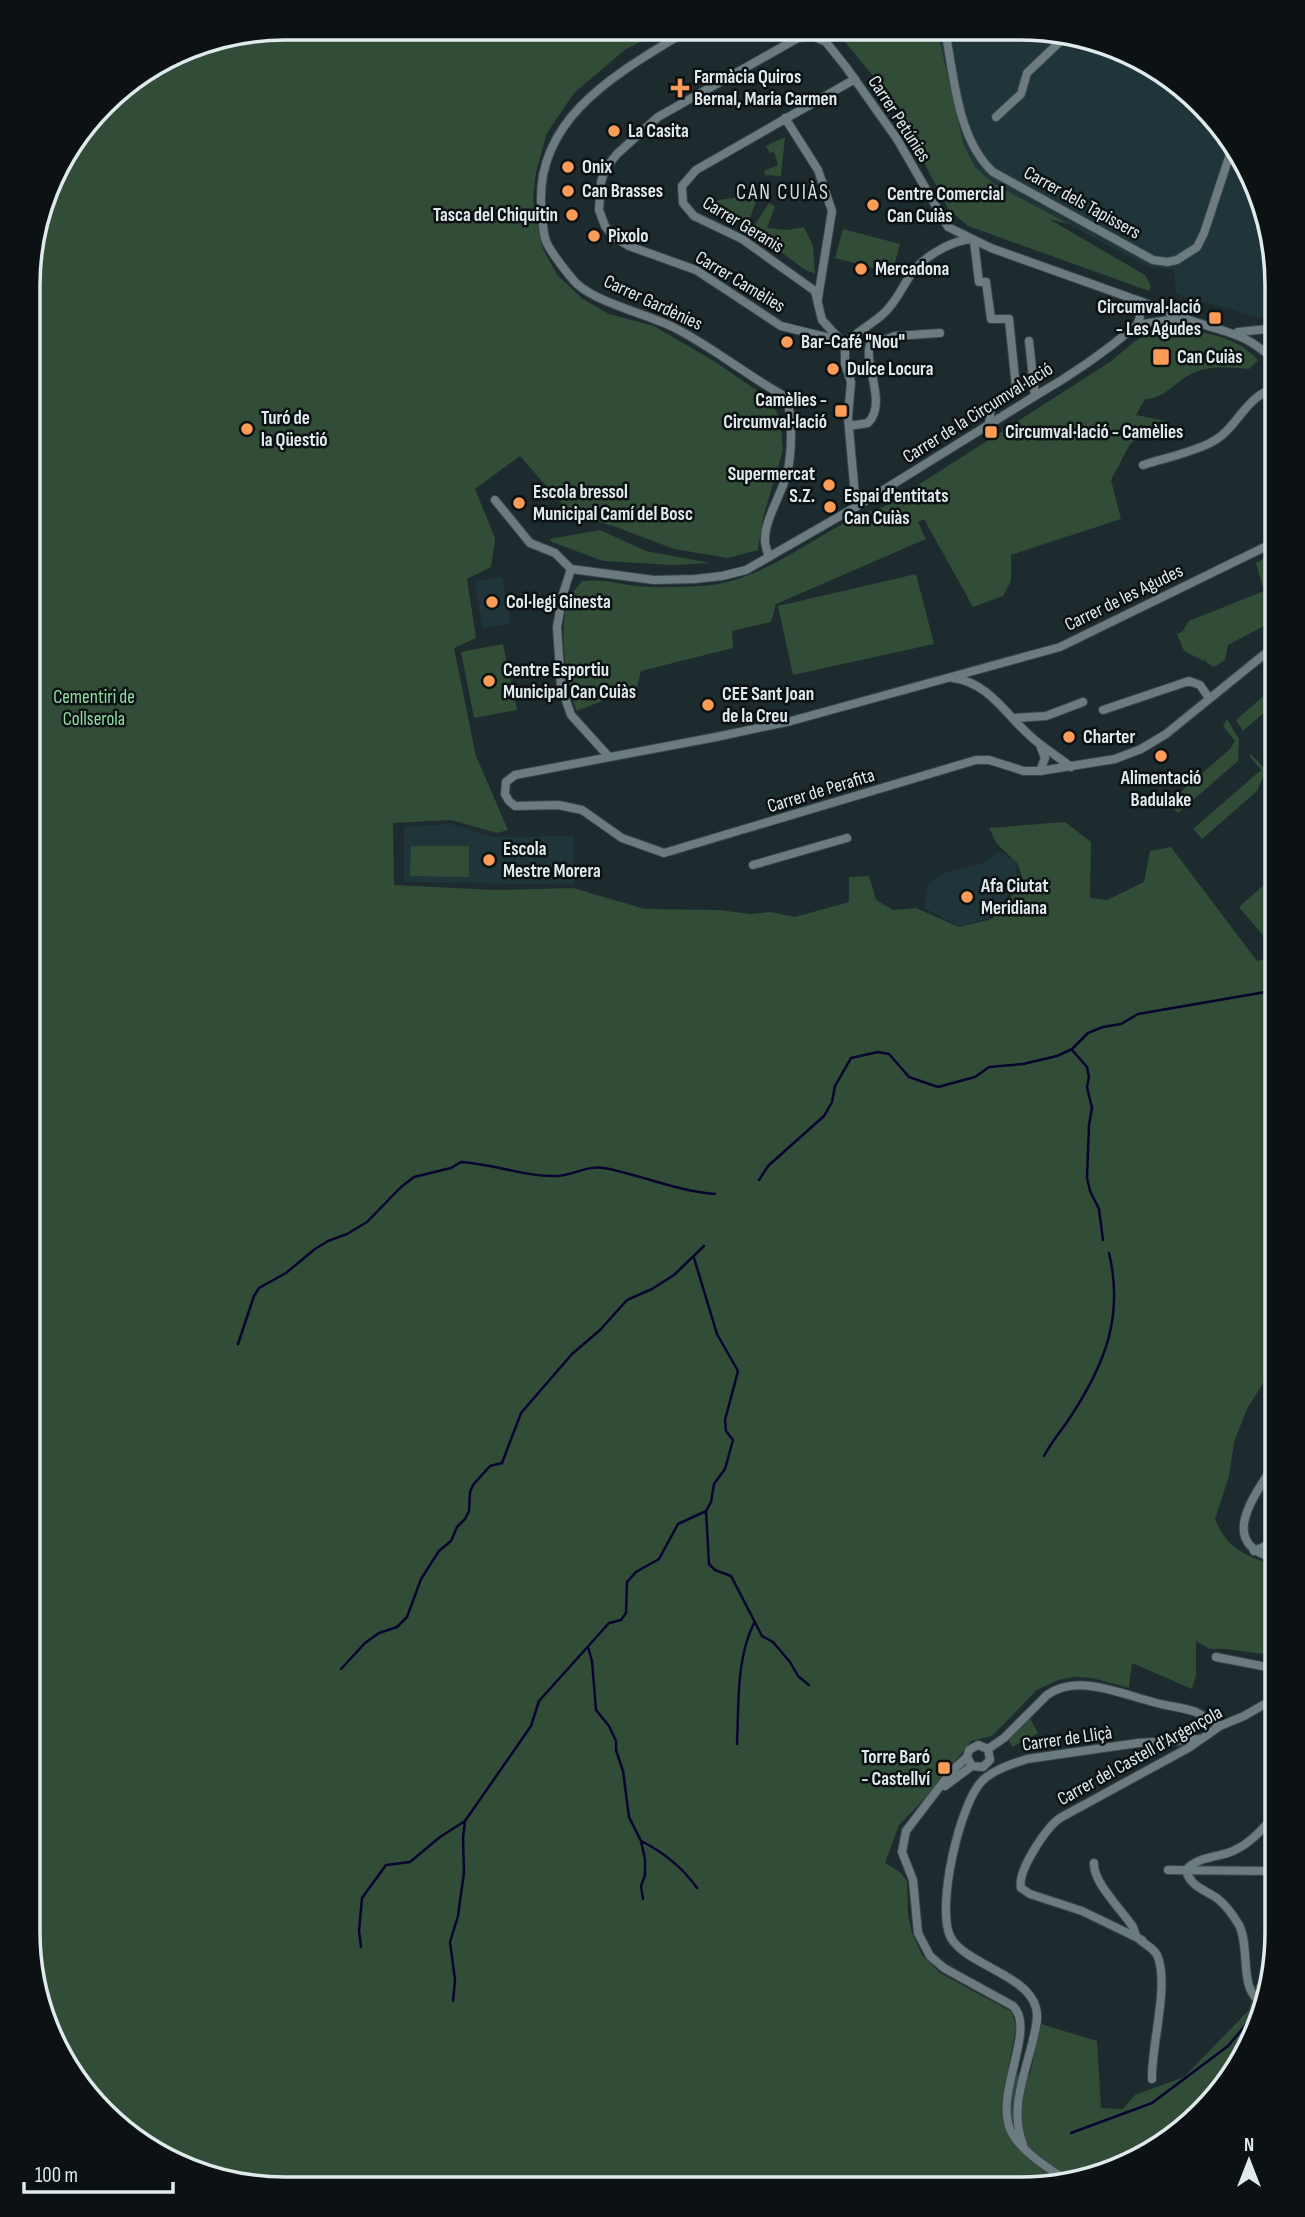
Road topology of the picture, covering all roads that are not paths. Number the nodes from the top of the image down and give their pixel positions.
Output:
1 (671, 40) edge
2 (794, 40) edge
3 (823, 40) edge
4 (947, 40) edge
5 (1058, 43) edge
6 (855, 79) junction
7 (996, 117) dead end
8 (785, 118) junction
9 (1229, 158) edge
10 (972, 239) junction
11 (1131, 298) junction
12 (818, 301) junction
13 (1194, 321) junction
14 (1138, 325) junction
15 (1265, 330) edge
16 (1235, 332) junction
17 (940, 333) dead end
18 (1030, 341) dead end
19 (845, 345) junction
20 (1265, 351) edge
21 (1265, 391) edge
22 (1035, 396) junction
23 (989, 425) junction
24 (849, 426) junction
25 (1143, 465) dead end
26 (495, 500) dead end
27 (856, 507) junction
28 (1265, 547) edge
29 (769, 557) junction
30 (571, 569) junction
31 (1265, 654) edge
32 (980, 670) junction
33 (946, 677) junction
34 (984, 691) junction
35 (1209, 698) junction
36 (1083, 702) dead end
37 (1103, 710) dead end
38 (1014, 718) junction
39 (1040, 744) junction
40 (609, 757) junction
41 (1071, 767) junction
42 (1040, 771) junction
43 (847, 838) dead end
44 (753, 865) dead end
45 (1264, 1480) edge
46 (1264, 1547) edge
47 (1254, 1551) junction
48 (1264, 1555) edge
49 (1216, 1657) dead end
50 (1264, 1667) edge
51 (1264, 1705) edge
52 (1220, 1726) junction
53 (1200, 1739) junction
54 (988, 1749) junction
55 (967, 1757) junction
56 (976, 1767) junction
57 (983, 1780) junction
58 (942, 1787) junction
59 (1264, 1825) edge
60 (1094, 1863) dead end
61 (1186, 1870) junction
62 (1168, 1871) dead end
63 (1264, 1871) edge
64 (1142, 1940) junction
65 (1255, 1998) edge
66 (1152, 2079) dead end
67 (1023, 2144) junction
68 (1057, 2174) edge

1 - 29 street, Carrer Gardènies
2 - 19 street, Carrer Camèlies
3 - 6 street, Carrer Petúnies
4 - 9 street, Carrer dels Tapissers
5 - 7 street
6 - 8 street, Carrer Geranis
6 - 10 street, Carrer Petúnies
8 - 12 street
8 - 12 street, Carrer Geranis
10 - 11 street
10 - 19 street
10 - 23 street
11 - 13 street
11 - 14 street
12 - 19 street, Carrer Geranis
13 - 14 street
13 - 16 street
14 - 22 street, Carrer de la Circumval·lació
15 - 16 street
16 - 20 street
17 - 24 street
18 - 22 street
19 - 24 street
21 - 25 street
22 - 23 street, Carrer de la Circumval·lació
23 - 27 street, Carrer de la Circumval·lació
24 - 27 street
26 - 30 street
27 - 29 street, Carrer de la Circumval·lació
28 - 32 street, Carrer de les Agudes
29 - 30 street, Carrer de la Circumval·lació
30 - 40 street
31 - 35 street, Carrer de Perafita
32 - 33 street, Carrer de les Agudes
32 - 34 street
33 - 34 street
33 - 40 street, Carrer de les Agudes
34 - 38 street
35 - 37 street
35 - 41 street, Carrer de Perafita
36 - 38 street
38 - 39 street
39 - 41 street
39 - 42 street
40 - 42 street, Carrer de Perafita
41 - 42 street, Carrer de Perafita
43 - 44 street
45 - 47 street
46 - 47 street
47 - 48 street
49 - 50 street
51 - 52 street, Carrer del Castell d'Argençola
52 - 53 street, Carrer del Castell d'Argençola
52 - 54 street
53 - 57 street, Carrer de Lliçà
53 - 64 street, Carrer del Castell d'Argençola
54 - 55 street
54 - 56 street
55 - 56 street
55 - 58 street
56 - 57 street
56 - 58 street
57 - 67 street
58 - 67 street
59 - 61 street
60 - 64 street
61 - 62 street
61 - 63 street
61 - 65 street
64 - 66 street
67 - 68 street

